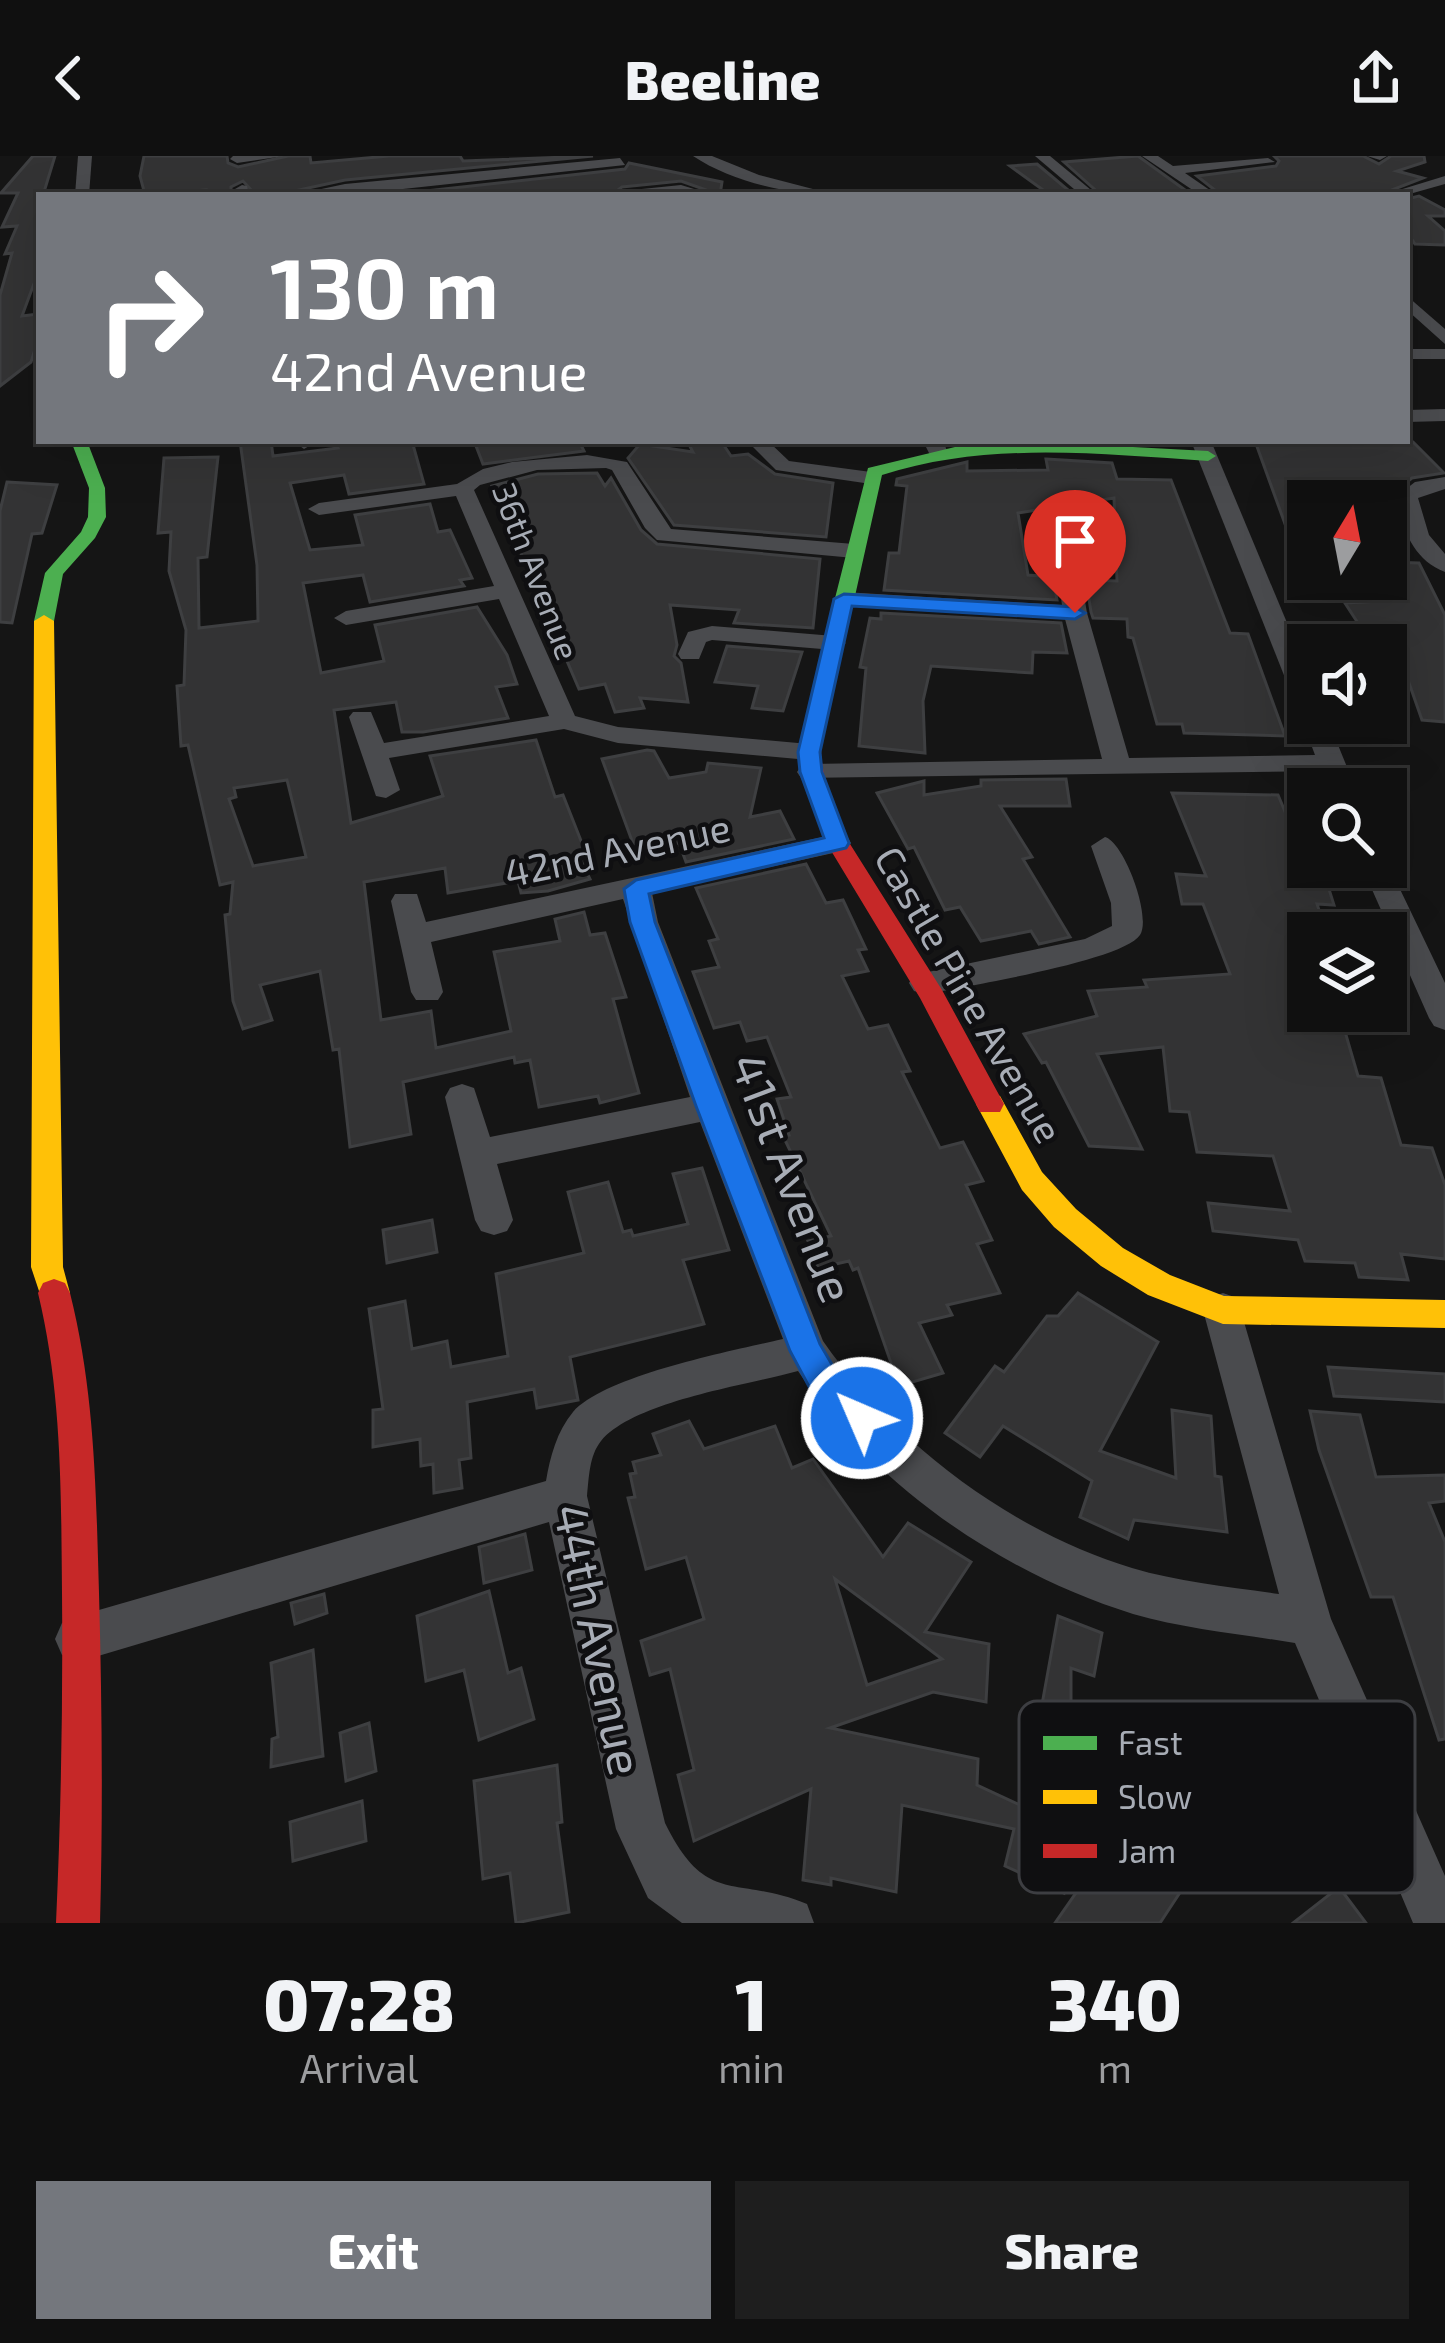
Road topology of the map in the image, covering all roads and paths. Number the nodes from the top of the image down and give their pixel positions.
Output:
1 (85, 156) edge
2 (277, 156) edge
3 (700, 156) edge
4 (1075, 156) edge
5 (1149, 156) edge
6 (1044, 157) edge
7 (237, 161) edge
8 (620, 162) dead end
9 (1269, 163) edge
10 (1170, 170) junction
11 (340, 172) dead end
12 (1445, 180) edge
13 (346, 191) edge
14 (82, 192) edge
15 (657, 192) edge
16 (691, 192) edge
17 (816, 192) edge
18 (1086, 192) edge
19 (1205, 192) edge
20 (1401, 192) edge
21 (1410, 305) edge
22 (1445, 339) edge
23 (1410, 354) edge
24 (1445, 354) edge
25 (1445, 415) edge
26 (1410, 416) edge
27 (80, 444) edge
28 (760, 444) edge
29 (1028, 446) edge
30 (936, 447) edge
31 (1204, 449) edge
32 (871, 478) junction
33 (1445, 483) edge
34 (463, 489) junction
35 (319, 509) dead end
36 (1061, 524) dead end
37 (854, 551) junction
38 (1445, 565) edge
39 (508, 591) junction
40 (844, 599) junction
41 (1075, 613) junction
42 (353, 643) dead end
43 (834, 643) junction
44 (1287, 652) edge
45 (690, 655) dead end
46 (362, 717) dead end
47 (564, 721) junction
48 (375, 752) junction
49 (810, 762) junction
50 (1118, 768) junction
51 (1287, 774) edge
52 (386, 790) dead end
53 (837, 843) junction
54 (1105, 846) dead end
55 (1386, 888) edge
56 (636, 889) junction
57 (406, 901) dead end
58 (414, 934) junction
59 (925, 983) junction
60 (428, 992) dead end
61 (1445, 1018) edge
62 (463, 1096) dead end
63 (710, 1106) junction
64 (477, 1154) junction
65 (494, 1220) dead end
66 (1222, 1310) junction
67 (1445, 1315) edge
68 (807, 1351) junction
69 (565, 1496) junction
70 (1309, 1622) junction
71 (78, 1639) junction
72 (1343, 1701) edge
73 (1415, 1867) edge
74 (78, 1923) edge
75 (788, 1923) edge
76 (1439, 1923) edge

1 - 14 street
2 - 7 street
3 - 17 street
4 - 6 street
5 - 10 street
6 - 18 street
8 - 13 street
9 - 10 street
10 - 19 street
11 - 13 street
12 - 20 street
15 - 16 street
21 - 22 street
23 - 24 street
25 - 26 street
27 - 71 street
28 - 32 street
29 - 30 street
29 - 31 street
30 - 32 street
31 - 44 street
32 - 37 street
33 - 38 street
34 - 35 street
34 - 37 street, 36th Avenue
34 - 39 street, 36th Avenue
36 - 41 street
37 - 40 street
39 - 42 street
39 - 47 street, 36th Avenue
40 - 41 street
40 - 43 street
41 - 50 street
43 - 45 street
43 - 49 street
46 - 48 street
47 - 48 street
47 - 49 street, 36th Avenue
48 - 52 street
49 - 50 street, 36th Avenue
49 - 53 street, Castle Pine Avenue
50 - 51 street, 36th Avenue
53 - 56 street, 42nd Avenue
53 - 59 street, Castle Pine Avenue
54 - 59 street
55 - 61 street
56 - 58 street, 42nd Avenue
56 - 63 street, 41st Avenue
57 - 58 street
58 - 60 street
59 - 66 street, Castle Pine Avenue
62 - 64 street
63 - 64 street
63 - 68 street, 41st Avenue
64 - 65 street
66 - 67 street, Castle Pine Avenue
66 - 70 street
68 - 69 street, 44th Avenue
68 - 70 street, 41st Avenue
69 - 71 street
69 - 75 street, 44th Avenue
70 - 72 street
71 - 74 street
73 - 76 street

